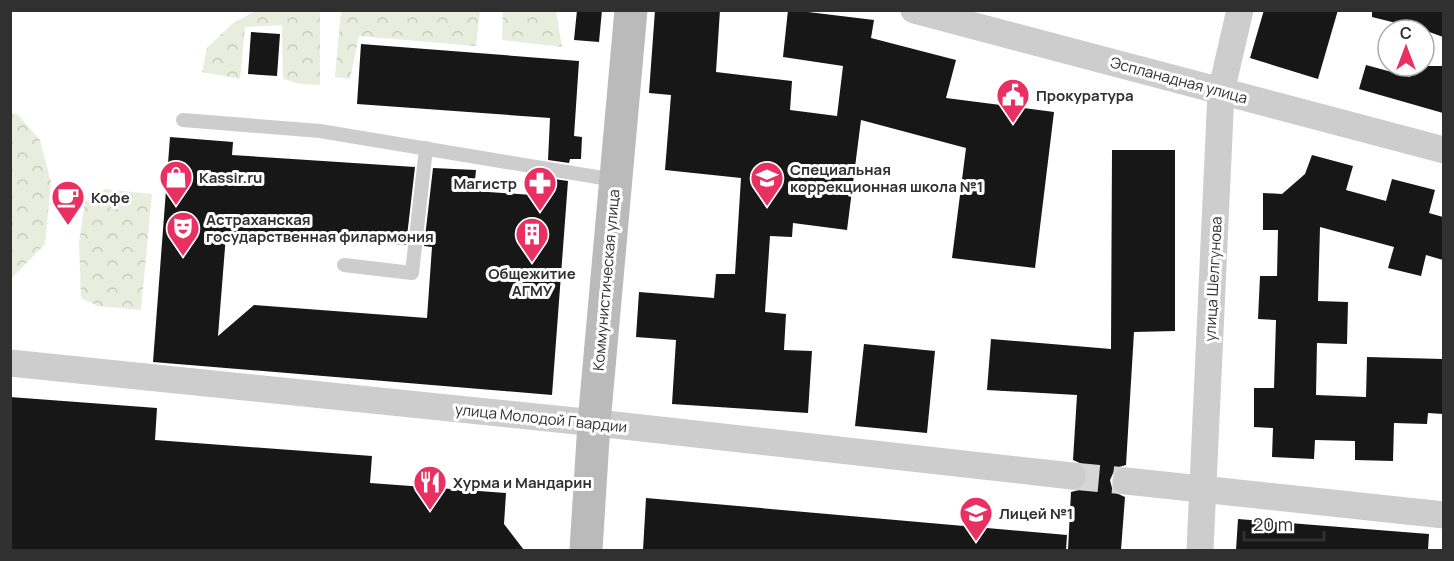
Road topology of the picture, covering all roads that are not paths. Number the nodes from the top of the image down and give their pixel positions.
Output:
1 (631, 10) edge
2 (914, 10) edge
3 (1240, 10) edge
4 (1221, 92) junction
5 (183, 120) dead end
6 (426, 148) junction
7 (1443, 150) edge
8 (615, 180) junction
9 (344, 264) dead end
10 (10, 363) edge
11 (594, 423) junction
12 (1072, 476) tunnel mouth
13 (1126, 481) tunnel mouth
14 (1203, 489) junction
15 (1443, 515) edge
16 (586, 550) edge
17 (1200, 550) edge

1 - 8 main road, Коммунистическая улица
2 - 4 street, Эспланадная улица
3 - 4 street, улица Шелгунова
4 - 7 street, Эспланадная улица
4 - 14 street, улица Шелгунова
5 - 6 lane
6 - 8 lane
6 - 9 lane
8 - 11 main road, Коммунистическая улица
10 - 11 street, улица Молодой Гвардии
11 - 12 street, улица Молодой Гвардии
11 - 16 main road, Коммунистическая улица
13 - 14 street
14 - 15 street
14 - 17 street, улица Шелгунова

